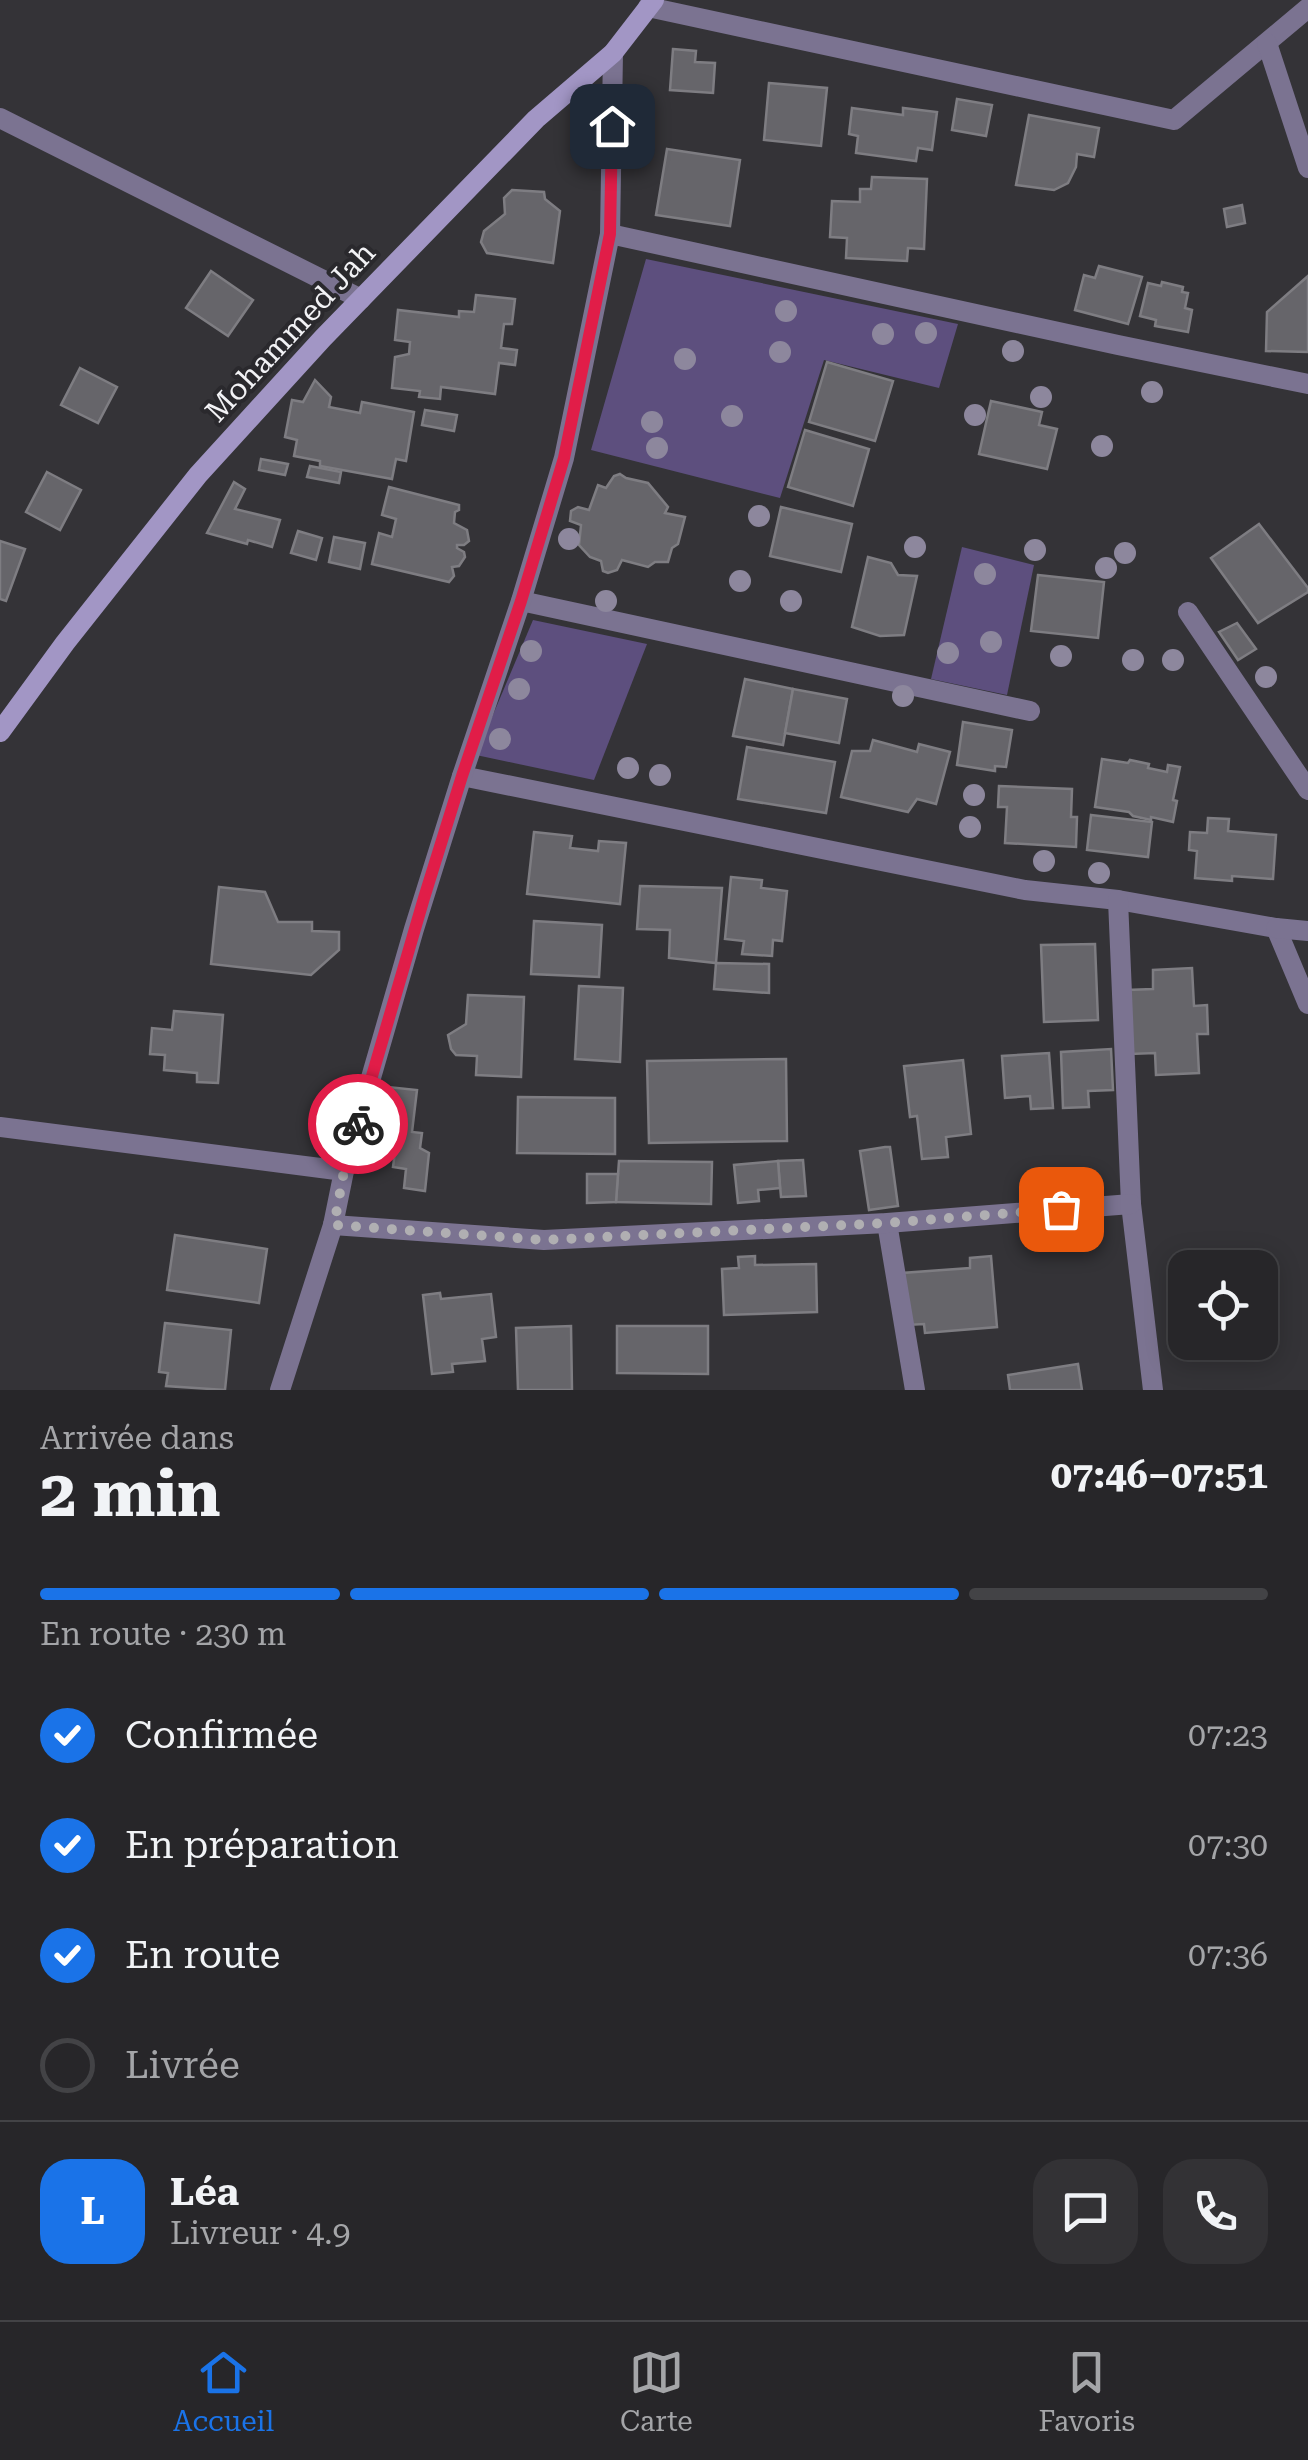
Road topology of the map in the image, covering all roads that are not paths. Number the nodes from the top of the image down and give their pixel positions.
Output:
1 (651, 4) edge
2 (1308, 8) edge
3 (1267, 43) junction
4 (613, 53) junction
5 (0, 118) edge
6 (1308, 168) edge
7 (610, 234) junction
8 (361, 298) junction
9 (1308, 384) edge
10 (521, 601) junction
11 (1188, 612) dead end
12 (1030, 711) dead end
13 (0, 732) edge
14 (462, 776) junction
15 (1308, 790) edge
16 (1118, 900) junction
17 (1276, 928) junction
18 (1308, 931) edge
19 (1308, 1004) edge
20 (0, 1127) edge
21 (344, 1171) junction
22 (1131, 1204) junction
23 (887, 1223) junction
24 (334, 1225) junction
25 (280, 1390) edge
26 (915, 1390) edge
27 (1154, 1390) edge

1 - 3 street
1 - 4 street, Mohammed Jah
2 - 3 street
3 - 6 street
4 - 7 street
4 - 8 street, Mohammed Jah
5 - 8 street
7 - 9 street
7 - 10 street
8 - 13 street, Mohammed Jah
10 - 12 street
10 - 14 street
11 - 15 street
14 - 16 street
14 - 21 street
16 - 17 street
16 - 22 street
17 - 18 street
17 - 19 street
20 - 21 street
21 - 24 street
22 - 23 street
22 - 27 street
23 - 24 street
23 - 26 street
24 - 25 street

